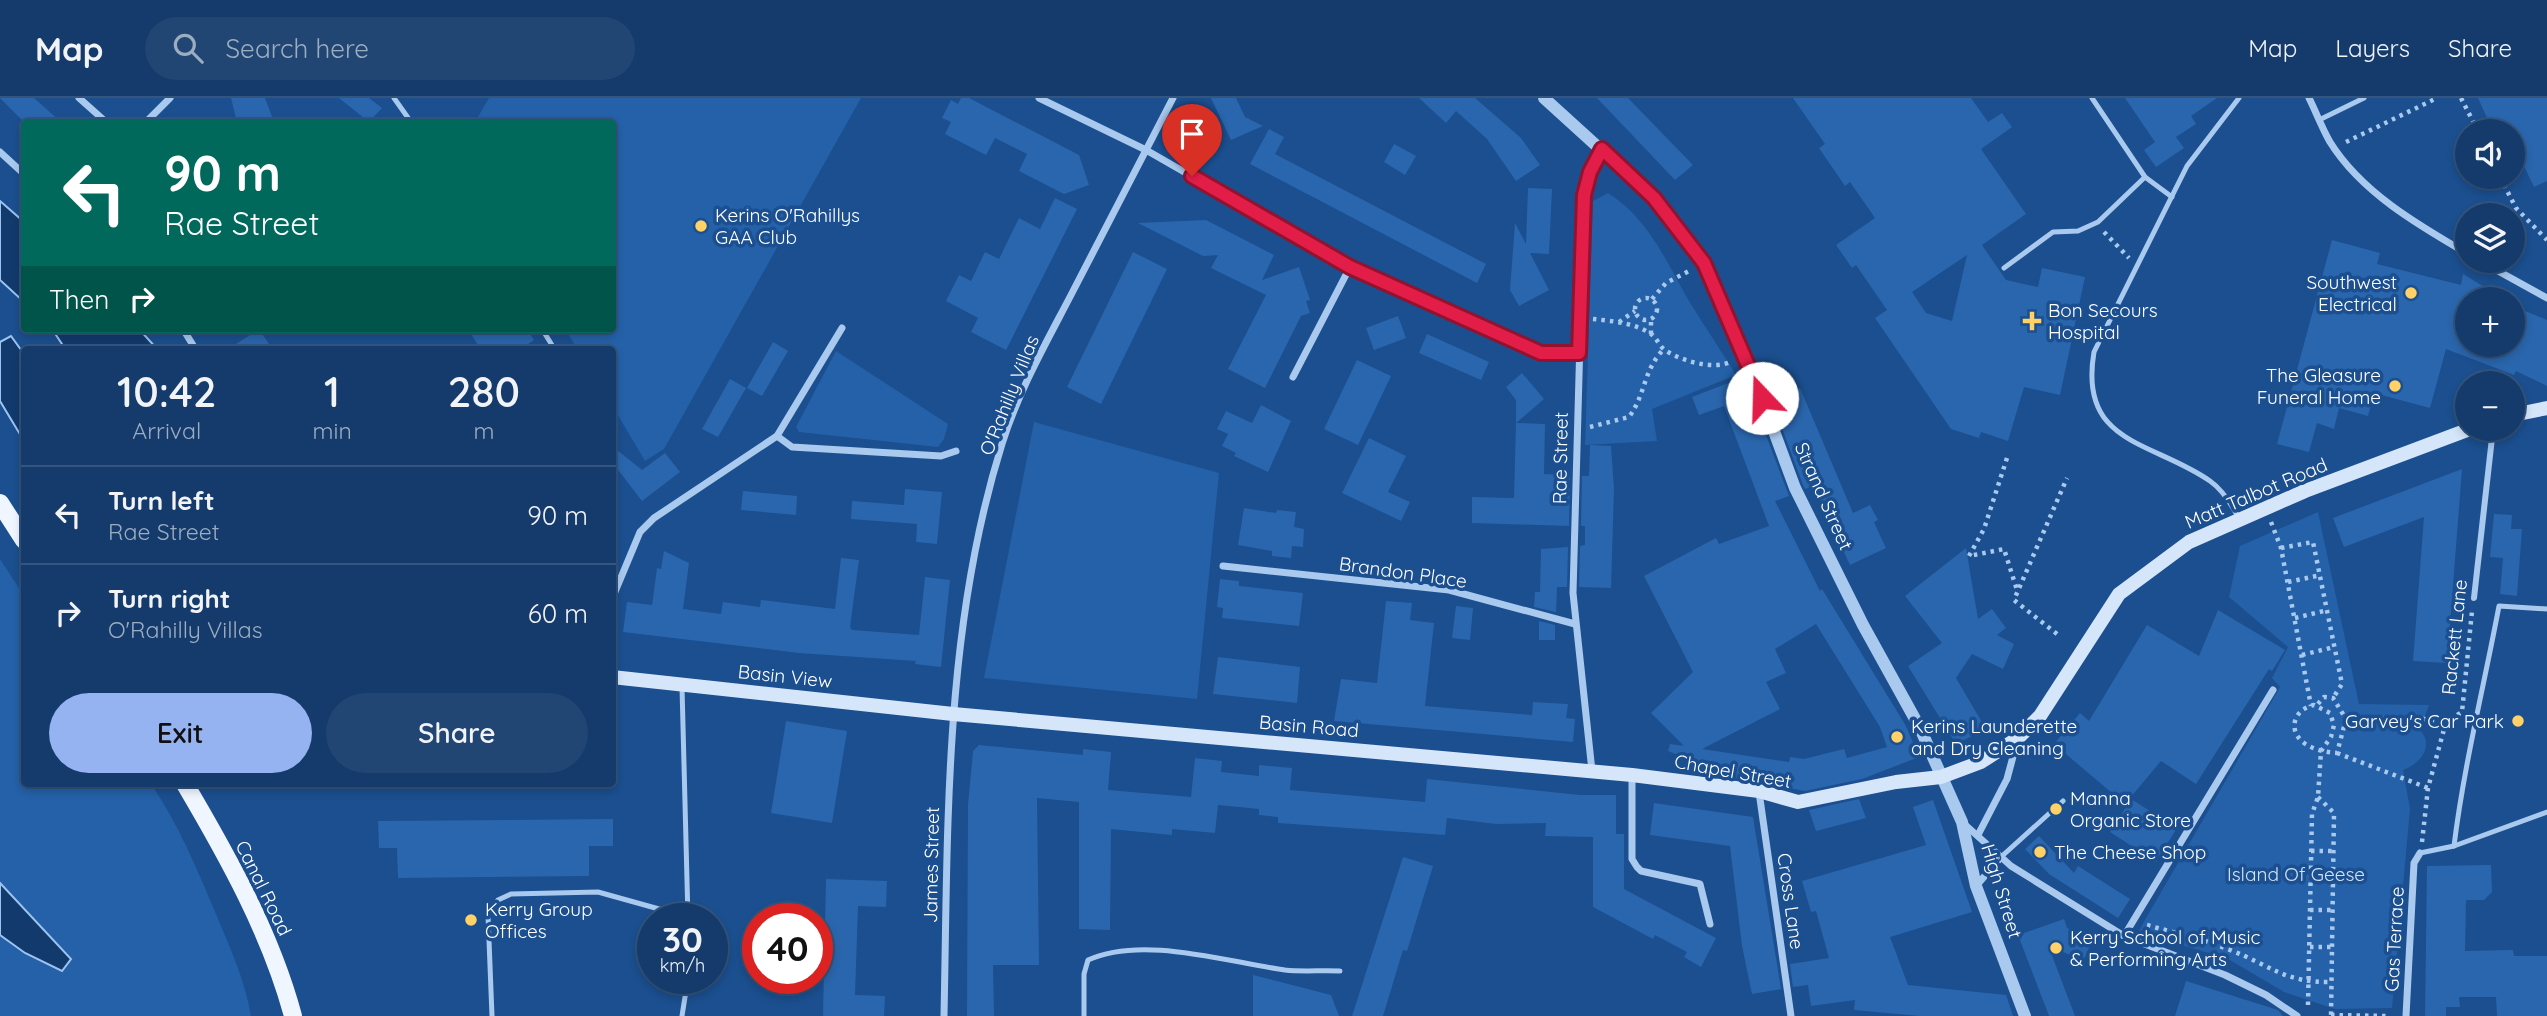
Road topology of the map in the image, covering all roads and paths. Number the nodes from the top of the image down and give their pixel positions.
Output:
1 (79, 98) edge
2 (170, 98) edge
3 (394, 98) edge
4 (1039, 98) edge
5 (1173, 98) edge
6 (1544, 98) edge
7 (2092, 98) edge
8 (2239, 98) edge
9 (2309, 98) edge
10 (2364, 98) edge
11 (2437, 98) edge
12 (2461, 98) edge
13 (103, 119) edge
14 (149, 119) edge
15 (409, 119) edge
16 (2472, 119) edge
17 (2319, 120) junction
18 (2334, 148) junction
19 (1602, 149) junction
20 (1146, 150) junction
21 (0, 152) edge
22 (21, 171) edge
23 (2145, 177) junction
24 (2506, 189) edge
25 (2172, 197) junction
26 (2098, 222) junction
27 (2547, 240) edge
28 (2455, 246) edge
29 (1704, 263) junction
30 (2138, 266) junction
31 (1350, 267) junction
32 (2004, 268) dead end
33 (2502, 273) edge
34 (2547, 298) edge
35 (1652, 299) junction
36 (1635, 311) junction
37 (1580, 318) junction
38 (1651, 318) junction
39 (1619, 322) junction
40 (842, 328) dead end
41 (1651, 334) junction
42 (1664, 349) junction
43 (1579, 353) junction
44 (1745, 354) junction
45 (1293, 377) dead end
46 (2547, 408) edge
47 (2525, 413) edge
48 (1577, 429) junction
49 (2455, 435) edge
50 (777, 436) junction
51 (2492, 441) edge
52 (956, 451) dead end
53 (2007, 458) dead end
54 (2067, 478) dead end
55 (0, 503) edge
56 (2239, 519) junction
57 (2273, 526) dead end
58 (21, 535) edge
59 (2281, 548) junction
60 (1223, 566) dead end
61 (2321, 575) junction
62 (2288, 582) junction
63 (616, 589) edge
64 (2018, 592) junction
65 (2474, 598) joint
66 (2547, 609) edge
67 (2328, 610) junction
68 (2295, 618) junction
69 (1575, 624) junction
70 (2057, 634) dead end
71 (2334, 647) junction
72 (2302, 656) junction
73 (616, 678) edge
74 (682, 686) junction
75 (2273, 690) dead end
76 (2333, 698) junction
77 (2314, 705) junction
78 (953, 714) junction
79 (2346, 719) junction
80 (2446, 722) junction
81 (2018, 738) junction
82 (2321, 751) junction
83 (2337, 753) junction
84 (1592, 771) junction
85 (1632, 775) junction
86 (1941, 777) junction
87 (1661, 778) joint
88 (187, 787) edge
89 (2428, 788) junction
90 (1759, 791) junction
91 (2318, 797) junction
92 (2063, 801) dead end
93 (2547, 812) edge
94 (1962, 822) junction
95 (1978, 835) junction
96 (2422, 838) dead end
97 (2454, 846) junction
98 (2311, 851) junction
99 (2333, 852) junction
100 (2420, 853) joint
101 (2001, 857) junction
102 (1976, 886) junction
103 (637, 903) edge
104 (688, 903) edge
105 (2310, 910) junction
106 (2332, 910) junction
107 (2133, 921) junction
108 (1710, 924) dead end
109 (2124, 936) junction
110 (2310, 947) junction
111 (2332, 947) junction
112 (1339, 971) dead end
113 (2331, 982) junction
114 (2309, 983) junction
115 (685, 994) edge
116 (2308, 1005) dead end
117 (1789, 1015) edge
118 (293, 1016) edge
119 (492, 1016) edge
120 (682, 1016) edge
121 (944, 1016) edge
122 (1084, 1016) edge
123 (2025, 1016) edge
124 (2297, 1016) edge
125 (2331, 1016) edge
126 (2386, 1016) edge
127 (2406, 1016) edge

1 - 13 street
2 - 14 street
3 - 15 lane
4 - 20 street
5 - 20 street, O'Rahilly Villas
6 - 19 street, Strand Street
7 - 23 lane
8 - 25 lane
9 - 17 street
10 - 17 lane
11 - 18 path
12 - 16 path
17 - 18 street
18 - 28 street
19 - 29 street, Strand Street
19 - 37 street, Rae Street
20 - 31 street
20 - 78 street, O'Rahilly Villas
21 - 22 street
23 - 25 lane
23 - 26 lane
24 - 27 path
25 - 30 lane
26 - 30 path
26 - 32 lane
29 - 35 path
29 - 44 street, Strand Street
30 - 56 lane
31 - 43 street
31 - 45 street
33 - 34 street
35 - 36 path
35 - 38 path
36 - 38 path
36 - 39 path
37 - 39 path
37 - 43 street, Rae Street
38 - 41 path
39 - 41 path
40 - 50 street
41 - 42 path
42 - 44 path
42 - 48 path
43 - 48 street, Rae Street
44 - 86 street, Strand Street
46 - 47 main road
48 - 69 street, Rae Street
49 - 56 main road, Matt Talbot Road
50 - 52 street
50 - 63 street
51 - 65 street, Rackett Lane
53 - 64 path
54 - 64 path
55 - 58 main road
56 - 81 main road, Matt Talbot Road
57 - 59 path
59 - 61 path
59 - 62 path
60 - 69 street, Brandon Place
61 - 62 path
61 - 67 path
62 - 68 path
64 - 70 path
65 - 80 path, Rackett Lane
66 - 97 lane
67 - 68 path
67 - 71 path
68 - 72 path
69 - 84 street, Rae Street
71 - 72 path
71 - 76 path
72 - 77 path
73 - 74 main road, Basin View
74 - 78 main road, Basin View
74 - 104 lane
75 - 107 street
76 - 77 path
76 - 79 path
77 - 82 path
77 - 82 path
78 - 84 main road, Basin Road
78 - 121 street, James Street
79 - 80 path
79 - 83 path
80 - 89 path, Rackett Lane
81 - 86 main road, Matt Talbot Road
81 - 95 street
82 - 83 path
82 - 91 path
83 - 89 path
84 - 85 main road, Basin Road
85 - 87 main road, Basin Road
85 - 108 street
86 - 90 main road, Chapel Street
86 - 94 street, High Street
87 - 90 main road, Chapel Street
88 - 118 main road, Canal Road
89 - 96 path, Rackett Lane
90 - 117 street, Cross Lane
91 - 98 path
91 - 99 path
92 - 101 lane
93 - 97 lane
94 - 95 street
94 - 102 street, High Street
95 - 101 street
97 - 100 lane
98 - 99 path
98 - 105 path
99 - 106 path
100 - 127 street, Gas Terrace
101 - 102 street
101 - 109 street
102 - 123 street, High Street
103 - 119 lane
105 - 106 path
105 - 110 path
106 - 111 path
107 - 109 street
107 - 114 path
109 - 124 street
110 - 111 path
110 - 114 path
111 - 113 path
112 - 122 lane
113 - 114 path
113 - 125 path
114 - 116 path
115 - 120 lane
125 - 126 path

